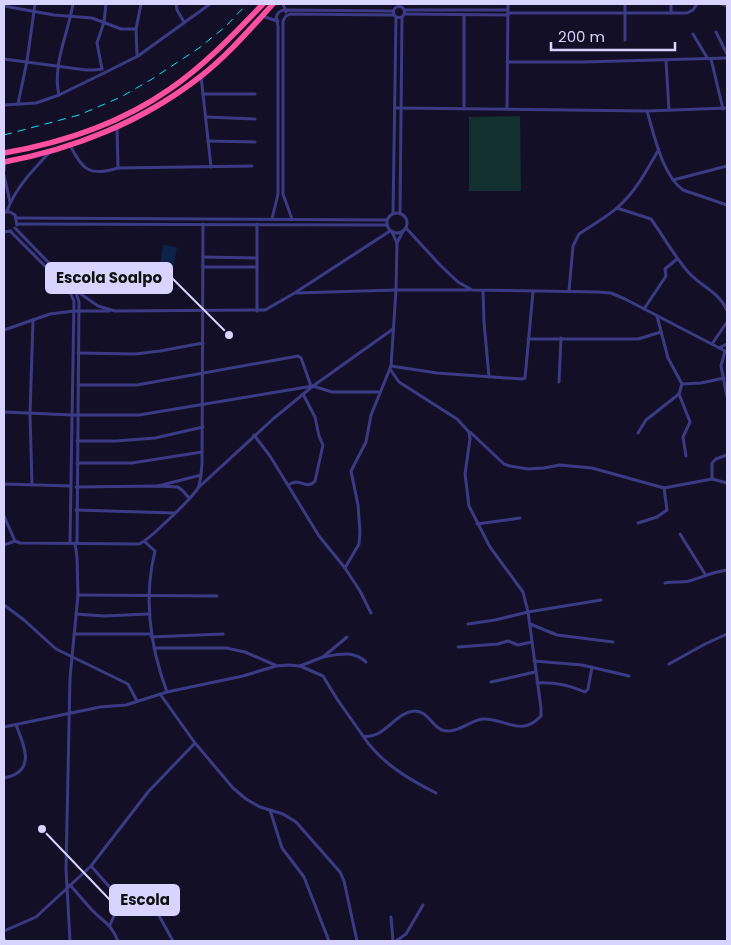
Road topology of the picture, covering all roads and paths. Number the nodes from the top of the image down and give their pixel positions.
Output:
1 (35, 4) edge
2 (73, 4) edge
3 (106, 4) edge
4 (141, 4) edge
5 (176, 4) edge
6 (210, 4) edge
7 (263, 4) edge
8 (274, 4) edge
9 (283, 4) edge
10 (444, 4) edge
11 (508, 4) edge
12 (625, 4) edge
13 (671, 4) edge
14 (697, 4) edge
15 (722, 4) edge
16 (397, 5) edge
17 (4, 6) edge
18 (727, 6) edge
19 (287, 10) junction
20 (403, 10) edge
21 (444, 10) junction
22 (34, 12) junction
23 (508, 13) junction
24 (671, 13) junction
25 (394, 14) junction
26 (624, 14) junction
27 (464, 15) junction
28 (71, 16) junction
29 (262, 16) junction
30 (286, 16) junction
31 (283, 21) junction
32 (104, 22) junction
33 (184, 22) junction
34 (277, 22) junction
35 (136, 29) junction
36 (716, 32) dead end
37 (693, 34) dead end
38 (624, 40) dead end
39 (727, 54) edge
40 (138, 56) junction
41 (727, 58) edge
42 (4, 59) edge
43 (709, 59) junction
44 (26, 61) junction
45 (666, 61) junction
46 (507, 62) junction
47 (59, 65) junction
48 (103, 71) junction
49 (201, 76) junction
50 (204, 94) junction
51 (255, 94) dead end
52 (59, 95) junction
53 (18, 104) junction
54 (4, 105) edge
55 (396, 108) junction
56 (402, 108) junction
57 (507, 108) junction
58 (725, 108) edge
59 (464, 109) junction
60 (647, 110) junction
61 (668, 110) junction
62 (206, 117) junction
63 (255, 119) dead end
64 (117, 127) junction
65 (208, 141) junction
66 (255, 142) dead end
67 (70, 145) junction
68 (659, 149) junction
69 (51, 152) junction
70 (4, 153) edge
71 (35, 156) junction
72 (4, 161) edge
73 (281, 165) junction
74 (211, 166) junction
75 (252, 166) dead end
76 (727, 166) edge
77 (36, 167) junction
78 (118, 168) junction
79 (4, 171) edge
80 (4, 176) edge
81 (673, 180) junction
82 (10, 202) junction
83 (727, 205) edge
84 (617, 208) junction
85 (5, 212) edge
86 (394, 214) junction
87 (400, 214) junction
88 (16, 218) junction
89 (272, 219) junction
90 (292, 219) junction
91 (387, 220) junction
92 (203, 224) junction
93 (257, 224) junction
94 (387, 225) junction
95 (16, 226) junction
96 (405, 229) junction
97 (391, 231) junction
98 (4, 232) edge
99 (10, 232) junction
100 (397, 243) junction
101 (203, 257) junction
102 (257, 258) junction
103 (677, 259) junction
104 (203, 267) junction
105 (257, 267) junction
106 (75, 290) junction
107 (396, 290) junction
108 (472, 290) junction
109 (483, 291) junction
110 (569, 291) junction
111 (533, 292) junction
112 (293, 294) junction
113 (644, 309) junction
114 (727, 310) edge
115 (74, 311) junction
116 (79, 311) junction
117 (115, 311) junction
118 (203, 311) junction
119 (257, 311) junction
120 (657, 316) junction
121 (33, 320) junction
122 (727, 322) edge
123 (74, 328) junction
124 (79, 328) junction
125 (393, 329) junction
126 (4, 330) edge
127 (661, 332) junction
128 (560, 338) junction
129 (528, 339) junction
130 (73, 341) junction
131 (78, 341) junction
132 (203, 343) junction
133 (712, 344) junction
134 (727, 344) edge
135 (719, 348) junction
136 (726, 352) edge
137 (78, 353) junction
138 (73, 362) junction
139 (78, 362) junction
140 (390, 367) junction
141 (78, 372) junction
142 (73, 373) junction
143 (203, 374) junction
144 (490, 377) junction
145 (724, 378) junction
146 (559, 382) dead end
147 (682, 384) junction
148 (78, 385) junction
149 (312, 386) junction
150 (379, 392) junction
151 (73, 393) junction
152 (78, 393) junction
153 (303, 394) junction
154 (679, 394) junction
155 (727, 398) edge
156 (78, 403) junction
157 (72, 404) junction
158 (202, 404) junction
159 (4, 412) edge
160 (30, 414) junction
161 (72, 415) junction
162 (78, 415) junction
163 (72, 423) junction
164 (77, 423) junction
165 (203, 428) junction
166 (470, 432) junction
167 (638, 433) dead end
168 (254, 435) junction
169 (77, 441) junction
170 (72, 452) junction
171 (202, 452) junction
172 (77, 453) junction
173 (727, 455) edge
174 (686, 456) dead end
175 (76, 463) junction
176 (71, 474) junction
177 (76, 474) junction
178 (201, 476) junction
179 (712, 479) junction
180 (727, 483) edge
181 (4, 484) edge
182 (32, 485) junction
183 (288, 485) junction
184 (71, 486) junction
185 (158, 486) junction
186 (76, 487) junction
187 (198, 488) junction
188 (664, 488) junction
189 (71, 497) junction
190 (76, 497) junction
191 (189, 498) junction
192 (76, 510) junction
193 (175, 512) junction
194 (4, 516) edge
195 (520, 518) dead end
196 (70, 520) junction
197 (76, 520) junction
198 (638, 523) dead end
199 (478, 524) junction
200 (680, 534) dead end
201 (15, 541) junction
202 (70, 542) junction
203 (144, 542) junction
204 (76, 543) junction
205 (4, 545) edge
206 (345, 568) junction
207 (727, 570) edge
208 (705, 574) junction
209 (665, 583) dead end
210 (78, 595) junction
211 (149, 596) junction
212 (217, 596) dead end
213 (601, 600) dead end
214 (4, 605) edge
215 (528, 612) junction
216 (371, 613) dead end
217 (76, 614) junction
218 (148, 614) junction
219 (468, 624) dead end
220 (529, 624) junction
221 (74, 634) junction
222 (223, 634) dead end
223 (727, 634) edge
224 (151, 636) junction
225 (347, 637) dead end
226 (532, 642) junction
227 (613, 642) dead end
228 (154, 648) junction
229 (458, 648) dead end
230 (72, 656) junction
231 (323, 657) junction
232 (534, 661) junction
233 (366, 662) dead end
234 (669, 664) dead end
235 (276, 666) junction
236 (300, 666) junction
237 (592, 667) junction
238 (535, 672) junction
239 (629, 676) dead end
240 (490, 682) dead end
241 (537, 683) junction
242 (167, 692) junction
243 (160, 694) junction
244 (137, 701) junction
245 (70, 714) junction
246 (16, 725) junction
247 (4, 727) edge
248 (363, 736) junction
249 (195, 743) junction
250 (4, 778) edge
251 (436, 793) dead end
252 (269, 810) junction
253 (92, 866) junction
254 (70, 885) junction
255 (66, 889) junction
256 (123, 896) junction
257 (423, 905) dead end
258 (391, 917) dead end
259 (110, 925) junction
260 (4, 931) edge
261 (70, 941) edge
262 (118, 941) edge
263 (173, 941) edge
264 (329, 941) edge
265 (357, 941) edge
266 (395, 941) edge

1 - 22 street
2 - 28 street
3 - 32 street
4 - 35 street
5 - 33 street
6 - 33 street
7 - 70 highway
8 - 29 highway
9 - 19 street
10 - 21 street
11 - 23 street
12 - 26 street
13 - 24 street
14 - 24 street
15 - 18 street
16 - 20 street
16 - 25 street
17 - 22 street
19 - 25 street
19 - 30 street
19 - 34 street
20 - 21 street
20 - 25 street
20 - 27 street
20 - 56 street
21 - 23 street
22 - 28 street
22 - 44 street
23 - 26 street
23 - 27 street
23 - 46 street
24 - 26 street
25 - 30 street
25 - 55 street
26 - 38 street
27 - 59 street
28 - 32 street
28 - 47 street
29 - 34 street
29 - 49 highway
30 - 31 street
31 - 34 street
31 - 73 street
32 - 35 street
32 - 48 street
33 - 40 street
34 - 73 street
35 - 40 street
36 - 39 street
37 - 43 street
40 - 48 street
41 - 43 street
42 - 44 street
43 - 45 street
43 - 58 street
44 - 47 street
44 - 53 street
45 - 46 street
45 - 61 street
46 - 57 street
47 - 48 street
47 - 52 street
48 - 52 street
49 - 50 street
49 - 64 highway
50 - 51 street
50 - 62 street
52 - 53 street
53 - 54 street
55 - 56 street
55 - 86 street
56 - 59 street
56 - 87 street
57 - 59 street
57 - 60 street
58 - 61 street
60 - 61 street
60 - 68 street
62 - 63 street
62 - 65 street
64 - 67 highway
64 - 78 street
65 - 66 street
65 - 74 street
67 - 69 highway
67 - 78 street
68 - 81 street
68 - 84 street
69 - 71 highway
69 - 77 street
71 - 72 highway
71 - 77 street
72 - 79 street
73 - 89 street
73 - 90 street
74 - 75 street
74 - 78 street
76 - 81 street
77 - 82 street
80 - 82 street
81 - 83 street
82 - 85 street
84 - 103 street
84 - 110 street
85 - 88 street
86 - 87 street
86 - 91 street
87 - 96 street
88 - 89 street
88 - 95 street
89 - 90 street
90 - 91 street
91 - 94 street
92 - 93 street
92 - 95 street
92 - 101 street
93 - 94 street
93 - 102 street
94 - 97 street
95 - 99 street
95 - 106 street
96 - 97 street
96 - 100 street
96 - 108 street
97 - 100 street
97 - 112 street
98 - 99 street
99 - 115 street
100 - 107 street
101 - 102 street
101 - 104 street
102 - 105 street
103 - 113 street
103 - 114 street
104 - 105 street
104 - 118 street
105 - 119 street
106 - 116 street
106 - 117 street
107 - 108 street
107 - 112 street
107 - 125 street
108 - 109 street
109 - 111 street
109 - 144 street
110 - 111 street
110 - 113 street
111 - 129 street
112 - 119 street
113 - 120 street
115 - 116 street
115 - 121 street
115 - 123 street
116 - 117 street
116 - 124 street
117 - 118 street
118 - 119 street
118 - 132 street
120 - 127 street
120 - 133 street
121 - 126 street
121 - 160 street
122 - 133 street
123 - 124 street
123 - 130 street
124 - 131 street
125 - 140 street
125 - 149 street
127 - 128 street
127 - 147 street
128 - 129 street
128 - 146 street
129 - 144 street
130 - 131 street
130 - 138 street
131 - 137 street
132 - 137 street
132 - 143 street
133 - 135 street
134 - 135 street
135 - 136 street
136 - 145 street
137 - 139 street
138 - 139 street
138 - 142 street
139 - 141 street
140 - 144 street
140 - 150 street
140 - 166 street
141 - 142 street
141 - 148 street
142 - 151 street
143 - 148 street
143 - 149 street
143 - 158 street
145 - 147 street
145 - 155 street
147 - 154 street
148 - 152 street
149 - 150 street
149 - 153 street
149 - 158 street
150 - 206 street
151 - 152 street
151 - 157 street
152 - 156 street
153 - 168 street
153 - 183 street
154 - 167 street
154 - 174 street
156 - 157 street
156 - 162 street
157 - 161 street
158 - 162 street
158 - 165 street
159 - 160 street
160 - 161 street
160 - 182 street
161 - 162 street
161 - 163 street
162 - 164 street
163 - 164 street
163 - 170 street
164 - 169 street
165 - 169 street
165 - 171 street
166 - 188 street
166 - 199 street
168 - 183 street
168 - 187 street
169 - 172 street
170 - 172 street
170 - 176 street
171 - 175 street
171 - 178 street
172 - 175 street
173 - 179 street
175 - 177 street
176 - 177 street
176 - 184 street
177 - 186 street
178 - 185 street
178 - 187 street
179 - 180 street
179 - 188 street
181 - 182 street
182 - 184 street
183 - 206 street
184 - 189 street
185 - 186 street
185 - 191 street
186 - 190 street
187 - 191 street
188 - 198 street
189 - 190 street
189 - 196 street
190 - 192 street
191 - 193 street
192 - 193 street
192 - 197 street
193 - 203 street
194 - 201 street
195 - 199 street
196 - 197 street
196 - 202 street
197 - 204 street
199 - 215 street
200 - 208 street
201 - 202 street
201 - 205 street
202 - 204 street
203 - 204 street
203 - 211 street
204 - 210 street
206 - 216 street
207 - 208 street
208 - 209 street
210 - 211 street
210 - 217 street
211 - 212 street
211 - 218 street
213 - 215 street
214 - 230 street
215 - 219 street
215 - 220 street
217 - 218 street
217 - 221 street
218 - 224 street
220 - 226 street
220 - 227 street
221 - 224 street
221 - 230 street
222 - 224 street
223 - 234 street
224 - 228 street
225 - 231 street
226 - 229 street
226 - 232 street
228 - 235 street
228 - 242 street
230 - 244 street
230 - 245 street
231 - 233 street
231 - 236 street
232 - 237 street
232 - 238 street
235 - 236 street
235 - 242 street
236 - 248 street
237 - 239 street
237 - 241 street
238 - 240 street
238 - 241 street
241 - 248 street
242 - 243 street
243 - 244 street
243 - 249 street
244 - 245 street
245 - 246 street
245 - 255 street
246 - 247 street
246 - 250 street
248 - 251 street
249 - 252 street
249 - 253 street
252 - 264 street
252 - 265 street
253 - 254 street
253 - 256 street
254 - 255 street
254 - 259 street
255 - 260 street
255 - 261 street
256 - 259 street
256 - 263 street
257 - 266 street
258 - 266 street
259 - 262 street

